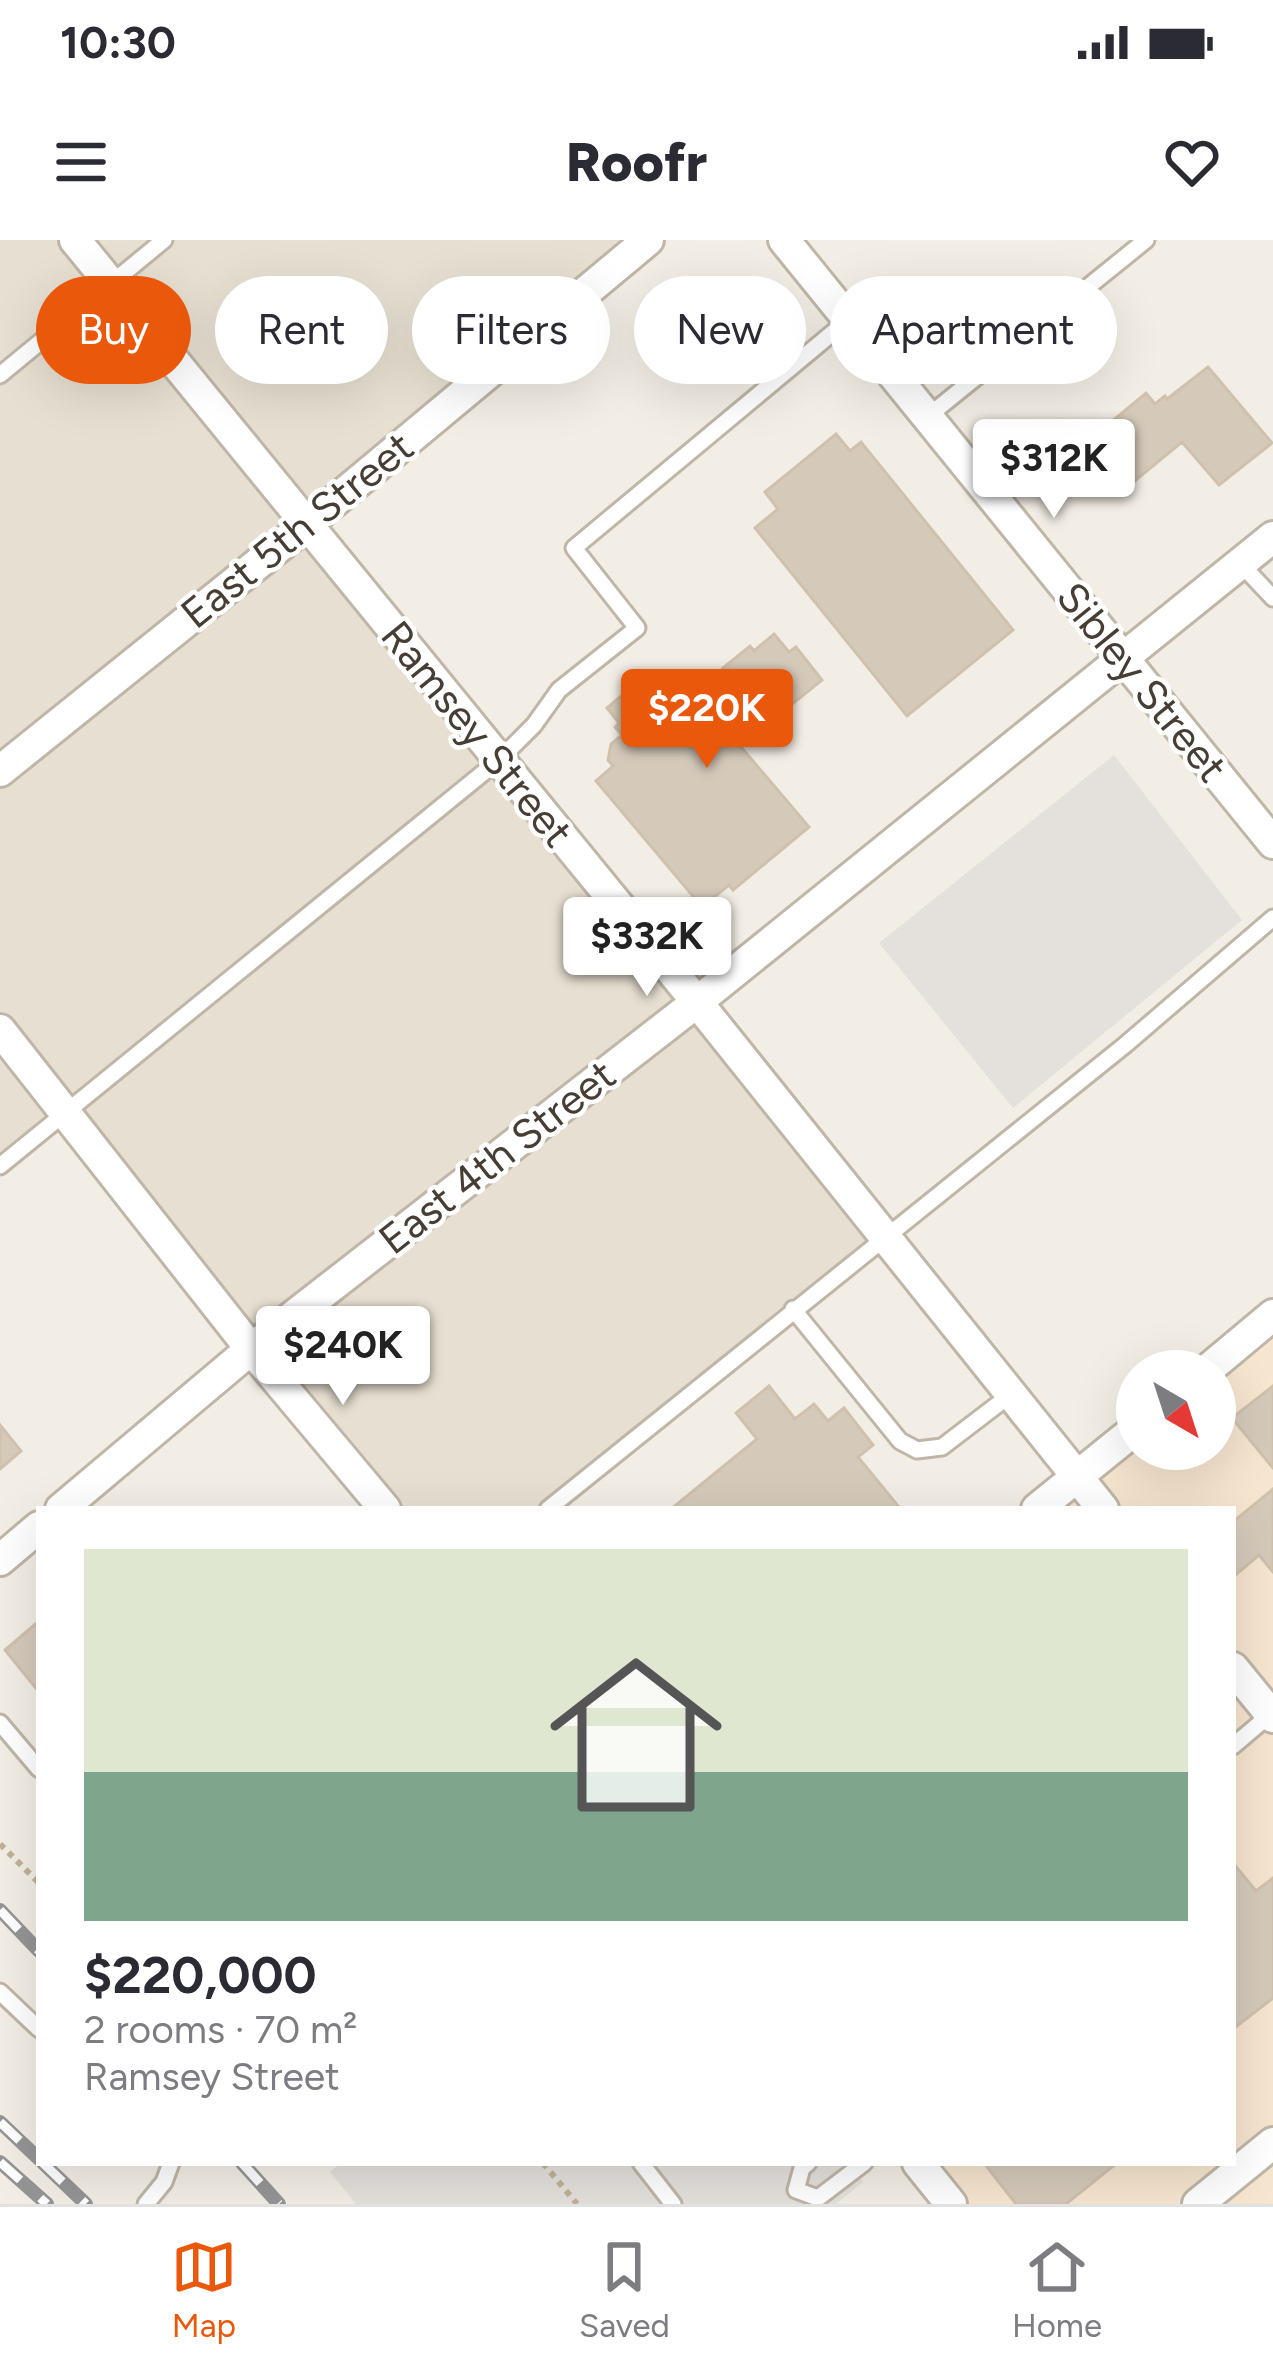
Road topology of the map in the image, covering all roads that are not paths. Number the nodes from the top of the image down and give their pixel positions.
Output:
1 (75, 240) edge
2 (164, 240) edge
3 (648, 240) edge
4 (784, 240) edge
5 (1146, 240) edge
6 (105, 276) edge
7 (120, 276) edge
8 (830, 298) edge
9 (830, 335) edge
10 (36, 345) edge
11 (0, 375) edge
12 (191, 382) edge
13 (900, 384) edge
14 (927, 417) junction
15 (306, 525) junction
16 (1273, 537) edge
17 (1241, 564) junction
18 (1273, 598) edge
19 (1123, 658) junction
20 (499, 760) junction
21 (0, 771) edge
22 (1273, 844) edge
23 (1273, 918) edge
24 (697, 1002) junction
25 (0, 1030) edge
26 (64, 1112) junction
27 (0, 1166) edge
28 (886, 1238) junction
29 (793, 1310) junction
30 (1273, 1316) edge
31 (250, 1349) junction
32 (1232, 1350) edge
33 (1010, 1395) junction
34 (1116, 1445) edge
35 (1077, 1477) junction
36 (65, 1506) edge
37 (382, 1506) edge
38 (552, 1506) edge
39 (1041, 1506) edge
40 (1101, 1506) edge
41 (36, 1530) edge
42 (0, 1560) edge
43 (1236, 1672) edge
44 (1272, 1715) edge
45 (0, 1723) edge
46 (1236, 1744) edge
47 (36, 1765) edge
48 (0, 1992) edge
49 (36, 2026) edge
50 (1273, 2143) edge
51 (170, 2166) edge
52 (642, 2166) edge
53 (804, 2166) edge
54 (860, 2166) edge
55 (920, 2166) edge
56 (146, 2204) edge
57 (674, 2204) edge
58 (951, 2204) edge
59 (1198, 2204) edge

1 - 6 street, Ramsey Street
2 - 7 lane
3 - 15 street, East 5th Street
4 - 8 street, Sibley Street
5 - 14 lane
9 - 20 lane
10 - 11 lane
12 - 15 street, Ramsey Street
13 - 14 street, Sibley Street
14 - 19 street, Sibley Street
15 - 20 street, Ramsey Street
15 - 21 street, East 5th Street
16 - 17 street, East 4th Street
17 - 18 lane
17 - 19 street, East 4th Street
19 - 22 street, Sibley Street
19 - 24 street, East 4th Street
20 - 24 street, Ramsey Street
20 - 26 lane
23 - 28 lane
24 - 28 street, Ramsey Street
24 - 31 street, East 4th Street
25 - 26 street
26 - 27 lane
26 - 31 street
28 - 29 lane
28 - 33 street, Ramsey Street
29 - 33 lane
29 - 38 lane
30 - 32 street
31 - 36 street, East 4th Street
31 - 37 street
33 - 35 street, Ramsey Street
34 - 35 street
35 - 39 street
35 - 40 street, Ramsey Street
41 - 42 street
43 - 44 street
44 - 46 lane
45 - 47 lane
48 - 49 lane
50 - 59 street
51 - 56 lane
52 - 57 lane
53 - 54 lane
55 - 58 street

